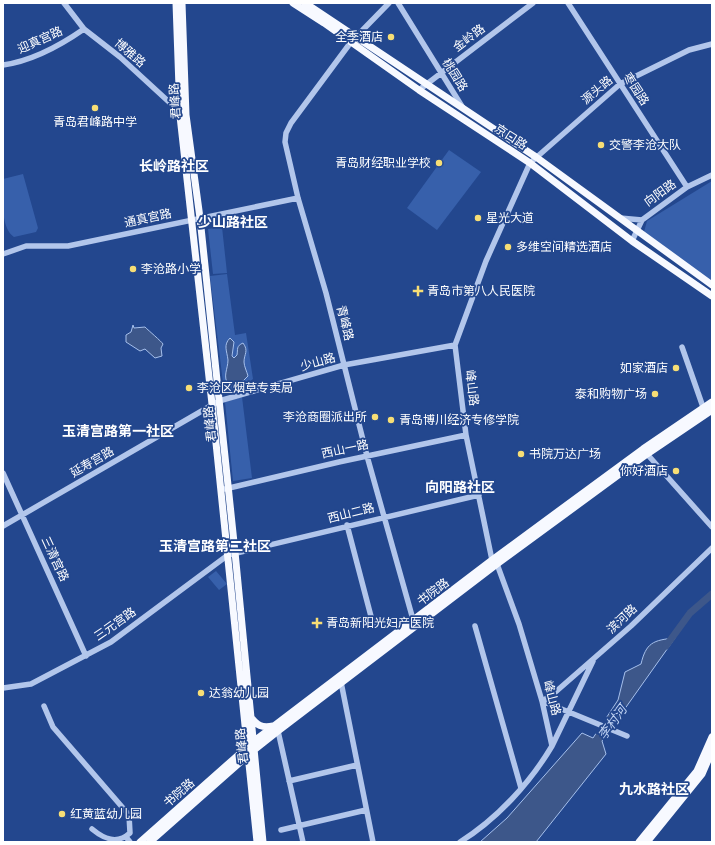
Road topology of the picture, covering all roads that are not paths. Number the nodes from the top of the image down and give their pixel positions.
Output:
1 (64, 3) edge
2 (176, 3) edge
3 (182, 3) edge
4 (293, 3) edge
5 (305, 3) edge
6 (389, 3) edge
7 (398, 3) edge
8 (533, 3) edge
9 (568, 3) edge
10 (84, 29) junction
11 (357, 36) junction
12 (351, 42) junction
13 (712, 44) edge
14 (3, 65) edge
15 (441, 73) junction
16 (427, 84) junction
17 (620, 84) junction
18 (419, 90) junction
19 (464, 109) junction
20 (183, 114) junction
21 (459, 117) junction
22 (536, 157) junction
23 (530, 163) junction
24 (712, 175) edge
25 (687, 187) junction
26 (298, 198) junction
27 (618, 217) junction
28 (196, 219) junction
29 (642, 220) junction
30 (636, 231) junction
31 (632, 241) junction
32 (3, 254) edge
33 (712, 285) edge
34 (712, 296) edge
35 (455, 346) junction
36 (682, 347) dead end
37 (344, 366) junction
38 (712, 402) edge
39 (216, 403) junction
40 (703, 407) junction
41 (712, 411) edge
42 (466, 435) junction
43 (645, 452) junction
44 (367, 456) junction
45 (3, 473) edge
46 (225, 489) junction
47 (478, 495) junction
48 (22, 515) junction
49 (384, 516) junction
50 (347, 525) junction
51 (3, 526) edge
52 (712, 528) edge
53 (712, 548) edge
54 (232, 554) junction
55 (495, 562) junction
56 (373, 624) dead end
57 (414, 624) junction
58 (475, 626) dead end
59 (86, 656) junction
60 (594, 658) junction
61 (341, 682) junction
62 (3, 688) edge
63 (542, 701) junction
64 (44, 706) dead end
65 (568, 712) junction
66 (250, 716) junction
67 (276, 728) junction
68 (627, 736) dead end
69 (712, 737) edge
70 (253, 742) junction
71 (552, 746) junction
72 (250, 748) junction
73 (712, 750) edge
74 (248, 756) junction
75 (357, 765) junction
76 (289, 781) junction
77 (521, 788) junction
78 (366, 810) junction
79 (299, 826) junction
80 (92, 829) dead end
81 (281, 830) dead end
82 (128, 840) edge
83 (140, 842) edge
84 (150, 842) edge
85 (257, 842) edge
86 (263, 842) edge
87 (303, 842) edge
88 (373, 842) edge
89 (460, 842) edge
90 (639, 842) edge
91 (646, 842) edge

1 - 10 street, 博雅路
2 - 20 main road, 君峰路
3 - 20 main road, 君峰路
4 - 12 main road, 京口路
5 - 11 main road, 京口路
6 - 11 street, 青峰路
7 - 15 street, 桃园路
8 - 15 street, 金岭路
9 - 17 street, 枣园路
10 - 14 street, 迎真宫路
10 - 20 street, 博雅路
11 - 12 street, 青峰路
11 - 16 main road, 京口路
12 - 18 main road, 京口路
12 - 26 street, 青峰路
13 - 17 street, 源头路
15 - 16 street, 金岭路
15 - 19 street, 桃园路
16 - 18 street, 金岭路
16 - 19 main road, 京口路
17 - 22 street, 源头路
17 - 25 street, 枣园路
18 - 21 main road, 京口路
19 - 21 street, 桃园路
19 - 22 main road, 京口路
20 - 28 main road, 君峰路
21 - 23 main road, 京口路
22 - 23 street, 源头路
22 - 27 main road, 京口路
23 - 31 main road, 京口路
23 - 35 street, 峰山路
24 - 25 street, 向阳路
25 - 29 street, 向阳路
26 - 28 street, 通真宫路
26 - 37 street, 青峰路
27 - 29 street
27 - 30 main road, 京口路
28 - 32 street, 通真宫路
28 - 39 main road, 君峰路
29 - 30 street, 向阳路
30 - 31 street, 向阳路
30 - 33 main road, 京口路
31 - 34 main road, 京口路
35 - 37 street, 少山路
35 - 42 street, 峰山路
36 - 40 street
37 - 39 street, 少山路
37 - 44 street, 青峰路
38 - 40 main road, 书院路
39 - 46 main road, 君峰路
39 - 48 street, 延寿宫路
40 - 43 main road, 书院路
41 - 43 main road, 书院路
42 - 44 street, 西山一路
42 - 47 street, 峰山路
43 - 52 street
43 - 55 main road, 书院路
44 - 46 street, 西山一路
44 - 49 street, 青峰路
45 - 48 street, 三清宫路
46 - 54 main road, 君峰路
47 - 49 street, 西山二路
47 - 55 street, 峰山路
48 - 51 street, 延寿宫路
48 - 59 street, 三清宫路
49 - 50 street, 西山二路
49 - 57 street, 青峰路
50 - 54 street, 西山二路
50 - 56 street
53 - 60 street, 滨河路
54 - 59 street, 三元宫路
54 - 66 main road, 君峰路
54 - 72 main road, 君峰路
55 - 57 main road, 书院路
55 - 63 street, 峰山路
57 - 61 main road, 书院路
57 - 67 main road, 书院路
58 - 77 street
59 - 62 street, 三元宫路
60 - 63 street, 滨河路
60 - 65 street
61 - 67 main road, 书院路
61 - 75 street
63 - 65 street
63 - 71 street, 峰山路
64 - 82 street
65 - 68 street
65 - 71 street
66 - 67 main road
66 - 70 main road, 君峰路
67 - 70 main road, 书院路
67 - 72 main road, 书院路
67 - 76 street
69 - 90 main road
70 - 72 main road, 书院路
71 - 77 street
72 - 74 main road, 君峰路
72 - 83 main road, 书院路
72 - 86 main road, 君峰路
73 - 91 main road
74 - 84 main road, 书院路
74 - 85 main road, 君峰路
75 - 76 street
75 - 78 street
76 - 79 street
77 - 89 street
78 - 79 street
78 - 88 street
79 - 81 street
79 - 87 street
80 - 82 street

